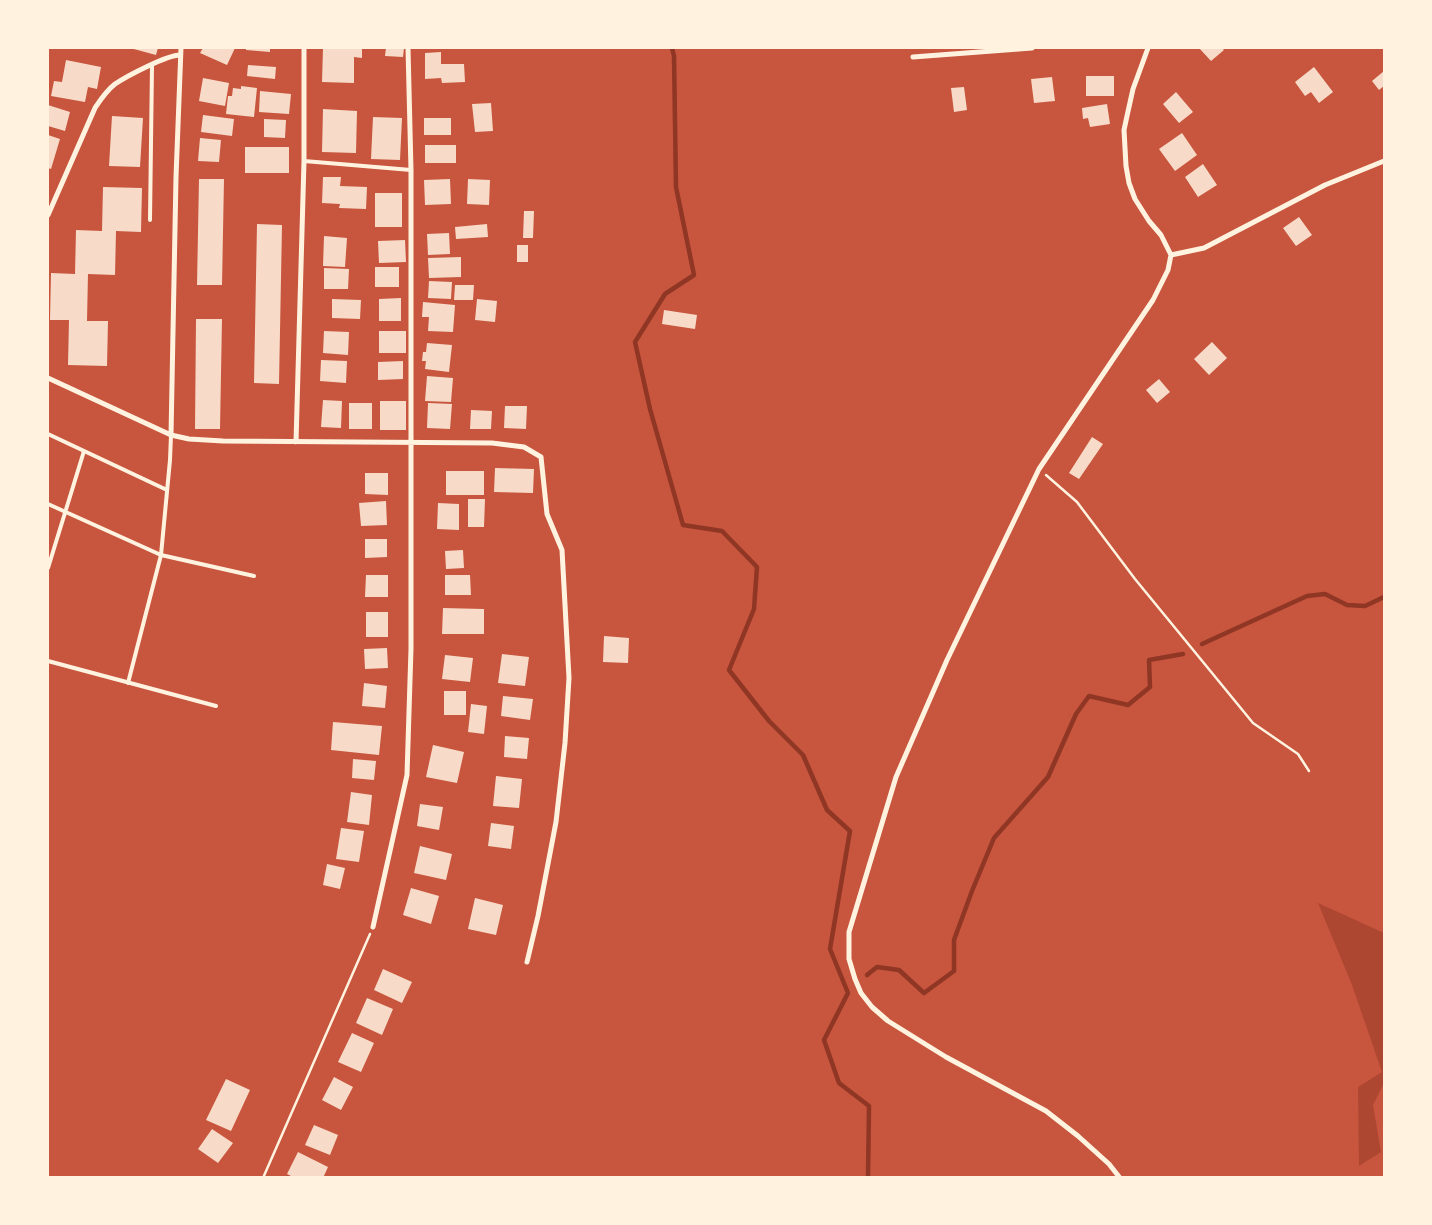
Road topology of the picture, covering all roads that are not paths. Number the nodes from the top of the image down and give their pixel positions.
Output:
1 (181, 48) edge
2 (304, 48) edge
3 (408, 48) edge
4 (1032, 48) edge
5 (1148, 48) edge
6 (180, 55) junction
7 (913, 57) dead end
8 (152, 66) junction
9 (304, 161) junction
10 (1384, 161) edge
11 (411, 170) junction
12 (48, 215) edge
13 (150, 220) dead end
14 (1171, 255) junction
15 (48, 378) edge
16 (48, 434) edge
17 (171, 436) junction
18 (296, 442) junction
19 (411, 443) junction
20 (84, 451) junction
21 (167, 490) junction
22 (48, 504) edge
23 (64, 512) junction
24 (162, 555) junction
25 (48, 568) edge
26 (254, 576) dead end
27 (48, 660) edge
28 (128, 683) junction
29 (216, 706) dead end
30 (373, 927) road end
31 (527, 962) dead end
32 (1120, 1178) edge

1 - 6 street
2 - 9 street
3 - 11 street
4 - 7 street
5 - 14 street
6 - 8 street
6 - 17 street
8 - 12 street
8 - 13 lane
9 - 11 lane
9 - 18 street
10 - 14 street
11 - 19 street
14 - 32 street
15 - 17 street
16 - 20 lane
17 - 18 street
17 - 21 lane
18 - 19 street
19 - 30 street
19 - 31 street
20 - 21 lane
20 - 23 lane
21 - 24 lane
22 - 23 lane
23 - 24 lane
23 - 25 lane
24 - 26 lane
24 - 28 lane
27 - 28 lane
28 - 29 lane

